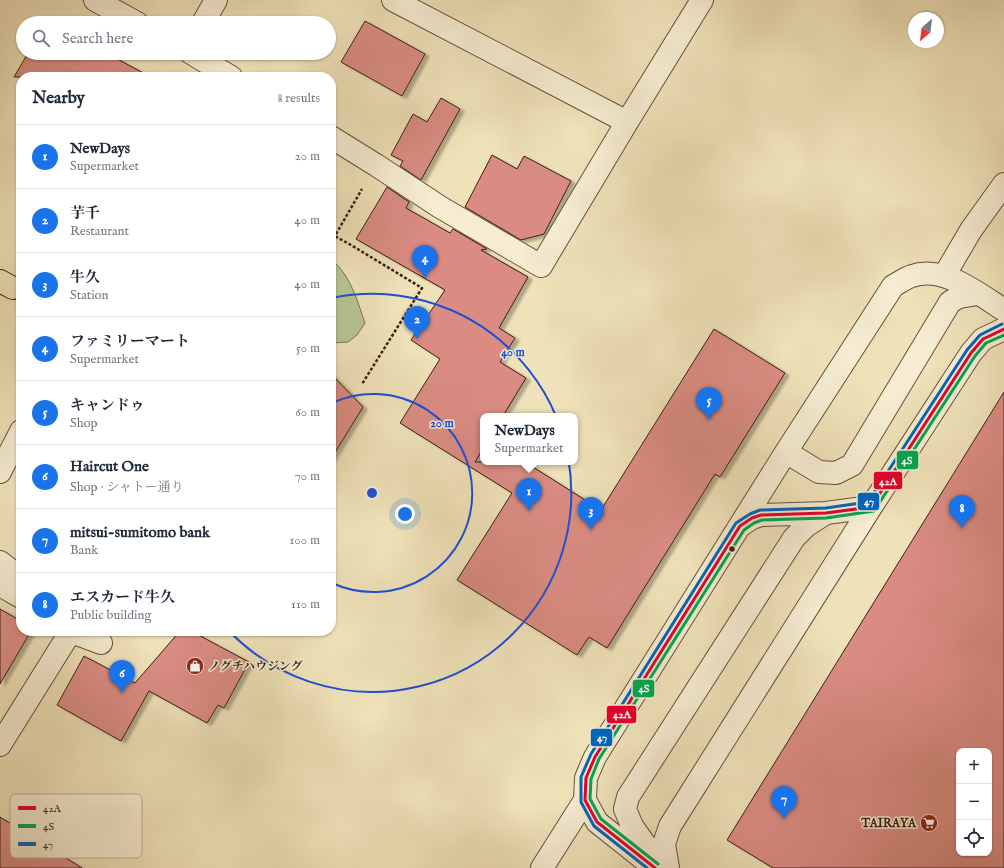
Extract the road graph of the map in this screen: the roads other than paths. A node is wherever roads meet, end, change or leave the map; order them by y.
1 (95, 0) edge
2 (216, 0) edge
3 (393, 0) edge
4 (702, 0) edge
5 (124, 16) edge
6 (206, 16) edge
7 (203, 60) edge
8 (223, 72) edge
9 (627, 122) junction
10 (336, 140) edge
11 (1004, 184) edge
12 (944, 276) junction
13 (978, 294) junction
14 (1004, 310) edge
15 (1004, 329) edge
16 (16, 441) edge
17 (786, 452) junction
18 (0, 472) edge
19 (871, 507) junction
20 (826, 513) junction
21 (740, 526) junction
22 (16, 560) edge
23 (0, 562) edge
24 (16, 574) edge
25 (0, 585) edge
26 (16, 594) edge
27 (66, 636) edge
28 (83, 636) edge
29 (101, 643) dead end
30 (7, 720) edge
31 (0, 745) edge
32 (585, 800) junction
33 (542, 868) edge
34 (655, 868) edge
35 (662, 868) edge
36 (668, 868) edge

1 - 5 street
2 - 6 street
3 - 9 street
4 - 9 street
7 - 8 street
9 - 10 street
11 - 12 street
12 - 13 street
12 - 17 street
13 - 14 street
13 - 17 street
15 - 19 street
16 - 18 street
17 - 21 street
19 - 20 street
19 - 36 street
20 - 21 street
20 - 35 street
21 - 32 street
22 - 23 street
23 - 24 street
25 - 26 street
27 - 30 street
28 - 29 street
30 - 31 street
32 - 33 street
32 - 34 street

